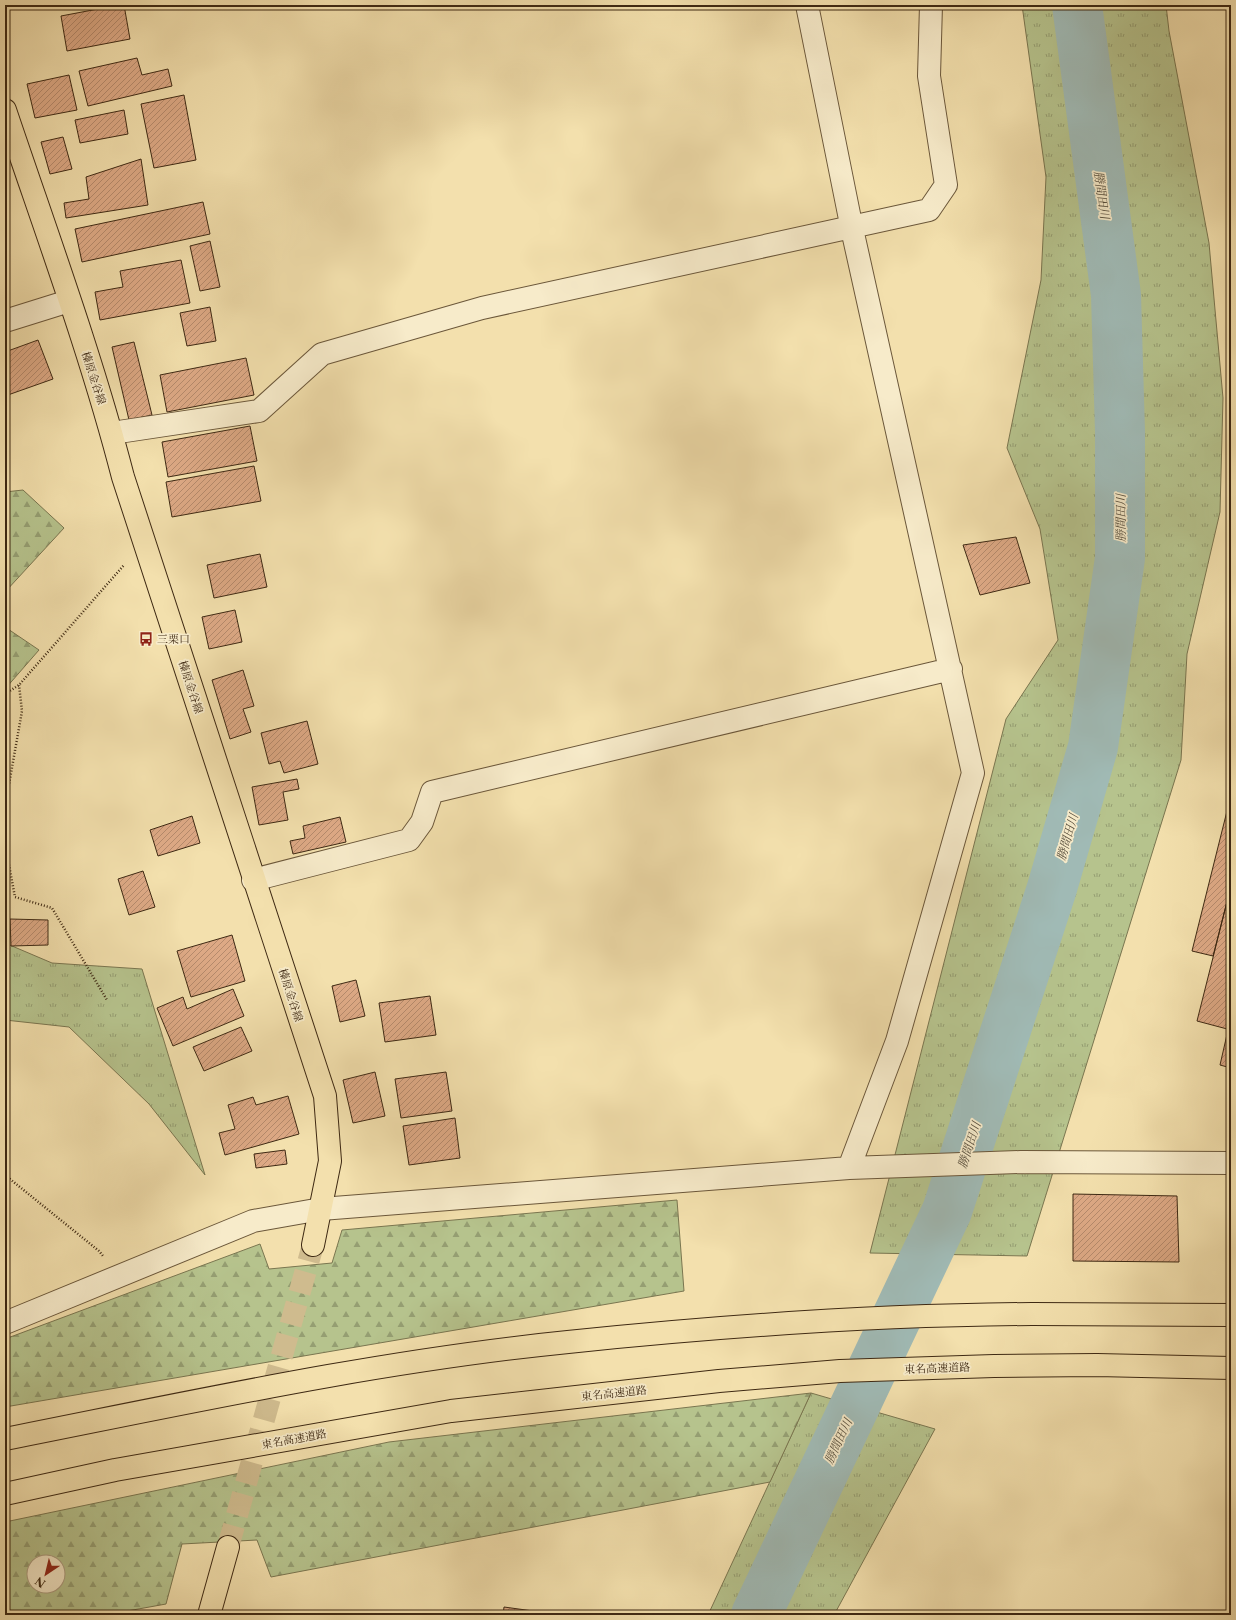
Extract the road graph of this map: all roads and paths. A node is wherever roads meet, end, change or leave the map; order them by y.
1 (807, 5) edge
2 (931, 5) edge
3 (5, 110) edge
4 (852, 228) junction
5 (69, 301) junction
6 (5, 321) edge
7 (112, 433) junction
8 (144, 542) junction
9 (951, 670) junction
10 (19, 685) junction
11 (5, 694) edge
12 (5, 807) edge
13 (5, 844) edge
14 (253, 880) junction
15 (107, 1000) dead end
16 (1231, 1163) edge
17 (849, 1168) junction
18 (5, 1176) edge
19 (321, 1209) junction
20 (313, 1246) tunnel mouth
21 (114, 1278) junction
22 (1231, 1315) edge
23 (5, 1322) edge
24 (1231, 1368) edge
25 (5, 1439) edge
26 (5, 1494) edge
27 (228, 1548) tunnel mouth
28 (208, 1615) edge

1 - 4 street
2 - 4 street
3 - 5 main road, 榛原金谷線
4 - 7 street
4 - 9 street
5 - 6 street
5 - 7 main road, 榛原金谷線
7 - 8 main road, 榛原金谷線
8 - 10 path
8 - 14 main road, 榛原金谷線
9 - 14 street
9 - 17 street
10 - 11 path
10 - 12 path
13 - 15 path
14 - 19 main road, 榛原金谷線
16 - 17 street
17 - 19 street
18 - 21 path
19 - 20 main road, 榛原金谷線
19 - 21 street
21 - 23 street
22 - 25 main road
24 - 26 main road, 東名高速道路
27 - 28 main road

